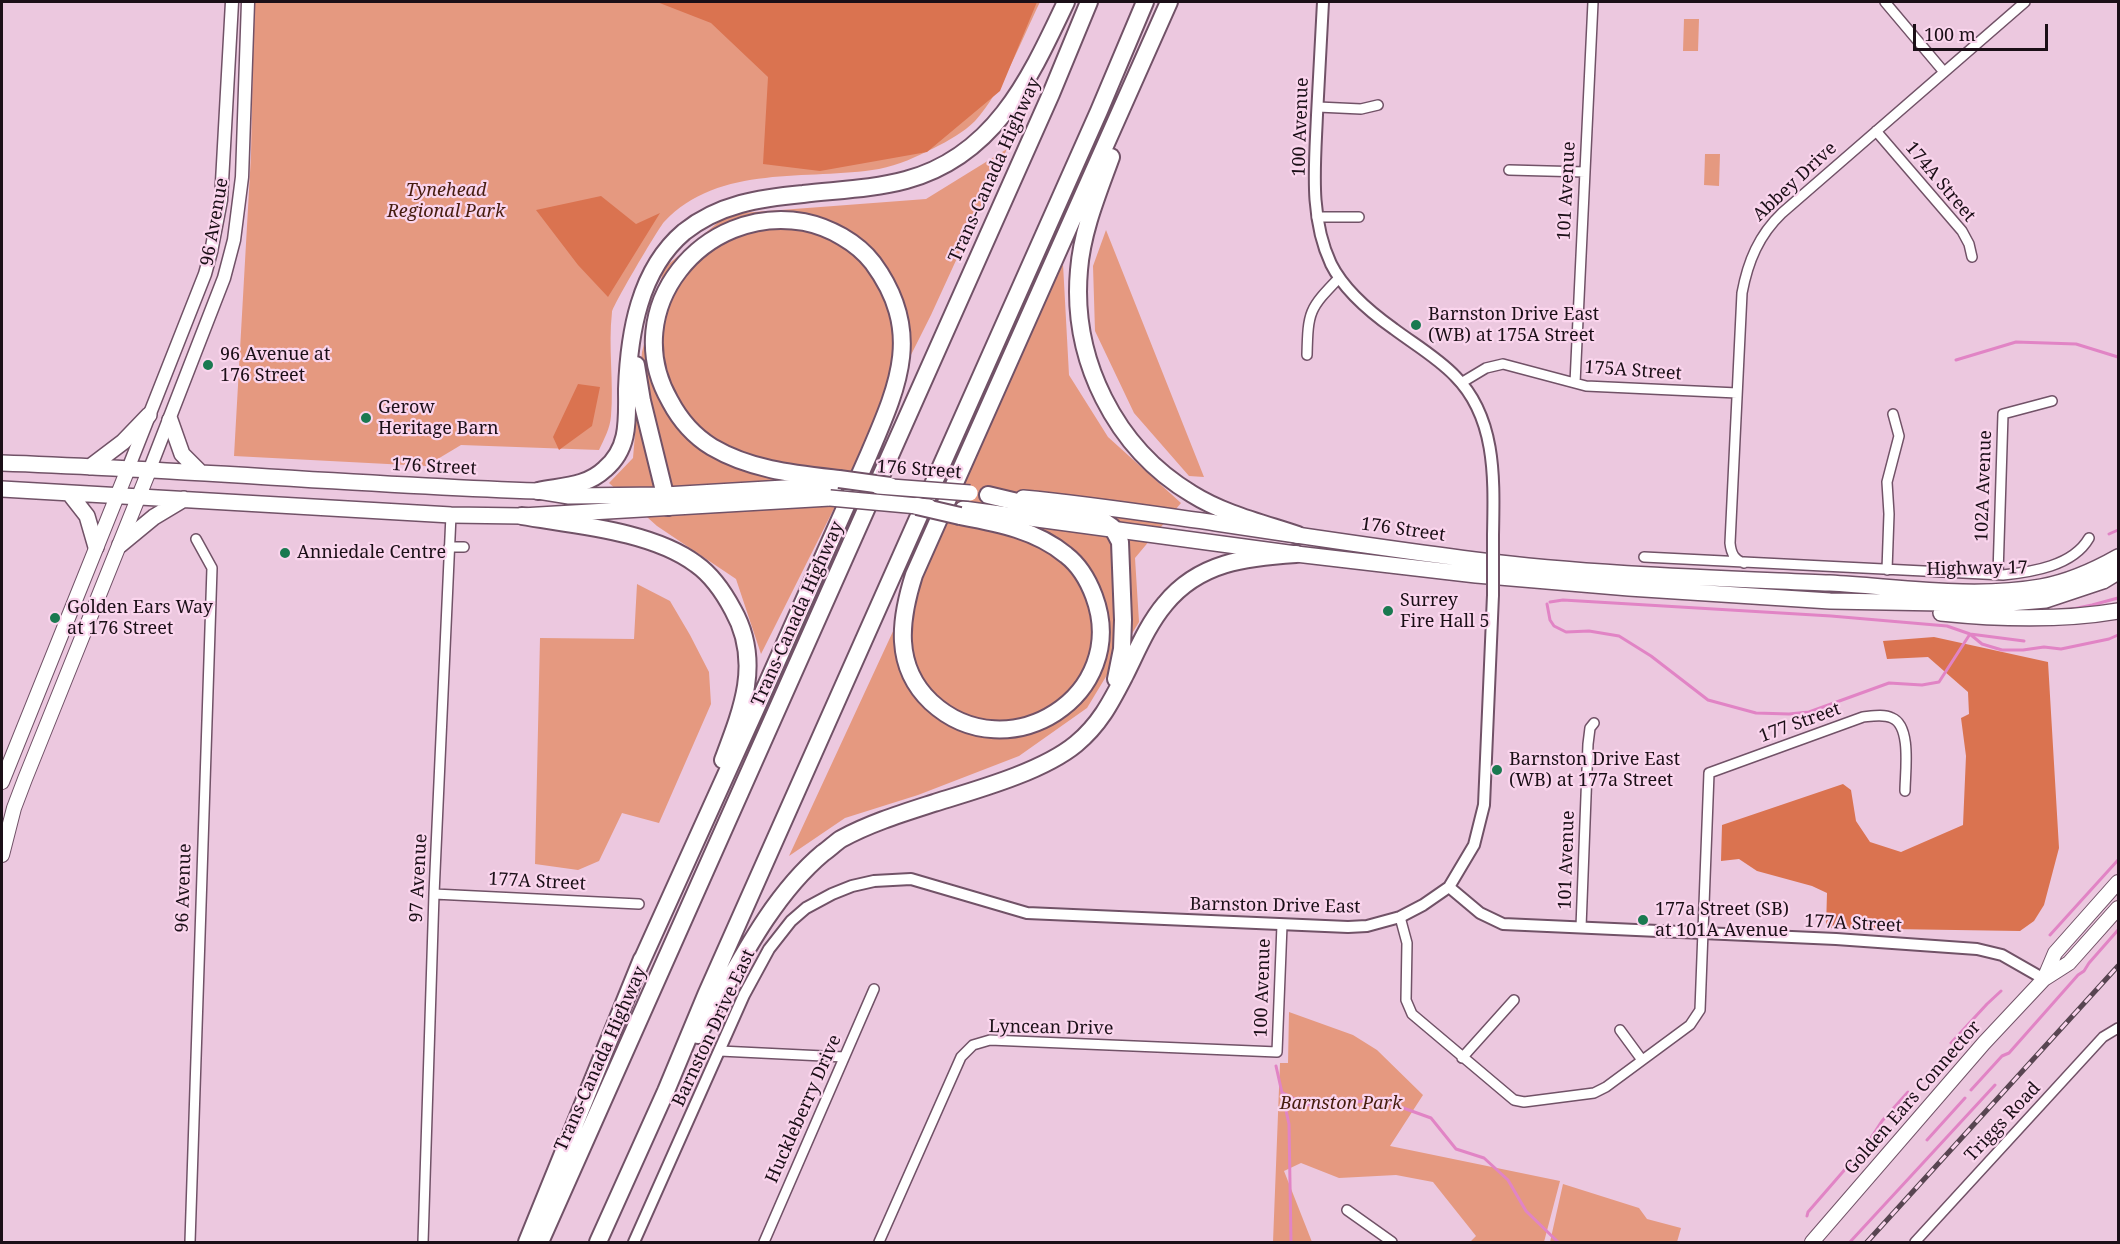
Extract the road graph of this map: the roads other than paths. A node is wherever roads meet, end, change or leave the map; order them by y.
1 (232, 2) edge
2 (248, 2) edge
3 (1066, 2) edge
4 (1089, 2) edge
5 (1145, 2) edge
6 (1169, 2) edge
7 (1323, 2) edge
8 (1593, 2) edge
9 (1885, 2) edge
10 (2025, 2) edge
11 (1944, 72) junction
12 (1378, 105) dead end
13 (1318, 107) junction
14 (1876, 131) junction
15 (1509, 170) dead end
16 (1585, 172) junction
17 (1359, 217) dead end
18 (1317, 218) junction
19 (1326, 252) joint
20 (1972, 257) dead end
21 (1339, 278) junction
22 (633, 337) junction
23 (1306, 355) dead end
24 (1461, 383) junction
25 (1575, 383) junction
26 (1737, 393) junction
27 (2052, 400) dead end
28 (1893, 414) dead end
29 (148, 415) junction
30 (170, 420) junction
31 (2, 463) edge
32 (90, 467) junction
33 (128, 470) junction
34 (149, 471) junction
35 (200, 472) junction
36 (890, 486) joint
37 (835, 488) junction
38 (2, 489) edge
39 (538, 491) junction
40 (69, 492) junction
41 (988, 495) junction
42 (118, 496) junction
43 (139, 497) junction
44 (184, 500) junction
45 (667, 501) junction
46 (917, 506) joint
47 (962, 513) junction
48 (451, 515) junction
49 (522, 516) junction
50 (1113, 530) junction
51 (1298, 535) junction
52 (2089, 538) dead end
53 (196, 539) dead end
54 (120, 545) junction
55 (96, 547) junction
56 (448, 547) junction
57 (464, 547) dead end
58 (1296, 554) junction
59 (2118, 556) edge
60 (1644, 557) dead end
61 (1744, 563) junction
62 (1887, 570) junction
63 (2118, 572) edge
64 (1998, 574) junction
65 (1831, 584) joint
66 (1830, 601) junction
67 (2118, 611) edge
68 (1107, 711) junction
69 (1594, 723) dead end
70 (2, 782) edge
71 (1905, 791) dead end
72 (2, 855) edge
73 (2118, 882) edge
74 (1449, 887) junction
75 (434, 894) junction
76 (639, 904) dead end
77 (2118, 908) edge
78 (1400, 917) junction
79 (1282, 925) junction
80 (1581, 927) junction
81 (1704, 933) junction
82 (638, 969) junction
83 (2044, 979) junction
84 (874, 989) dead end
85 (1514, 1000) dead end
86 (2118, 1028) edge
87 (1620, 1030) dead end
88 (720, 1051) junction
89 (1277, 1052) joint
90 (844, 1057) junction
91 (1462, 1058) junction
92 (1642, 1060) junction
93 (666, 1090) junction
94 (1347, 1210) dead end
95 (189, 1242) edge
96 (423, 1242) edge
97 (527, 1242) edge
98 (540, 1242) edge
99 (598, 1242) edge
100 (634, 1242) edge
101 (764, 1242) edge
102 (879, 1242) edge
103 (1392, 1242) edge
104 (1812, 1242) edge
105 (1915, 1242) edge

1 - 29 main road, 96 Avenue
2 - 30 main road, 96 Avenue
3 - 22 highway
4 - 98 highway, Trans-Canada Highway
5 - 93 highway
6 - 47 highway
6 - 51 highway
7 - 13 street, 100 Avenue
8 - 16 street, 101 Avenue
9 - 11 street
10 - 11 street, Abbey Drive
11 - 14 street, Abbey Drive
12 - 13 street
13 - 18 street, 100 Avenue
14 - 20 street, 174A Street
14 - 26 street, Abbey Drive
15 - 16 street
16 - 25 street, 101 Avenue
17 - 18 street
18 - 19 street, 100 Avenue
19 - 21 street, Barnston Drive East
21 - 23 street
21 - 24 street, Barnston Drive East
22 - 39 highway
22 - 45 highway
24 - 25 street, 175A Street
24 - 74 street, Barnston Drive East, bridge
25 - 26 street, 175A Street
26 - 61 street, Abbey Drive
27 - 64 street, 102A Avenue
28 - 62 street
29 - 32 highway
29 - 33 main road, 96 Avenue
30 - 34 main road, 96 Avenue
30 - 35 highway
31 - 32 highway, 176 Street
32 - 33 highway, 176 Street
33 - 34 highway, 176 Street
33 - 42 main road
34 - 35 highway, 176 Street
34 - 43 main road
35 - 39 highway, 176 Street
36 - 37 highway, bridge
36 - 41 highway, 176 Street, bridge
37 - 45 highway, 176 Street
37 - 46 highway, 176 Street, bridge
37 - 82 highway
38 - 40 highway, 176 Street
39 - 45 highway, 176 Street
40 - 42 highway, 176 Street
40 - 55 highway
41 - 50 highway
41 - 51 highway, 176 Street
42 - 43 highway, 176 Street
42 - 55 main road
43 - 44 highway, 176 Street
43 - 54 main road
44 - 48 highway, 176 Street
44 - 54 highway
45 - 49 highway, 176 Street
46 - 47 highway, bridge
47 - 50 highway, 176 Street
48 - 49 highway, 176 Street
48 - 56 street, 97 Avenue
49 - 82 highway
50 - 58 highway, 176 Street
50 - 68 highway
51 - 65 highway, 176 Street
52 - 64 street
53 - 95 street, 96 Avenue
54 - 72 main road
55 - 70 main road
56 - 57 street
56 - 75 street, 97 Avenue
58 - 66 highway, 176 Street
58 - 68 highway
59 - 65 highway, Highway 17
60 - 61 street
61 - 62 street
62 - 64 street
63 - 66 highway, Highway 17
66 - 67 highway
68 - 93 highway
69 - 80 street, 101 Avenue
71 - 81 street, 177 Street
73 - 83 main road, Golden Ears Connector
74 - 78 street, Barnston Drive East
74 - 80 street, 177A Street
75 - 76 street, 177A Street
75 - 96 street, 97 Avenue
77 - 83 main road, Golden Ears Connector
78 - 79 street, Barnston Drive East
78 - 91 street
79 - 88 street, Barnston Drive East
79 - 89 street, 100 Avenue
80 - 81 street, 177A Street
81 - 83 street, 177A Street
81 - 92 street
82 - 97 highway
83 - 104 main road, Golden Ears Connector
84 - 90 street, Huckleberry Drive
85 - 91 street
86 - 105 street, Triggs Road
87 - 92 street
88 - 90 street
88 - 100 street, Barnston Drive East
89 - 102 street, Lyncean Drive
90 - 101 street, Huckleberry Drive
91 - 92 street
93 - 99 highway
94 - 103 street

